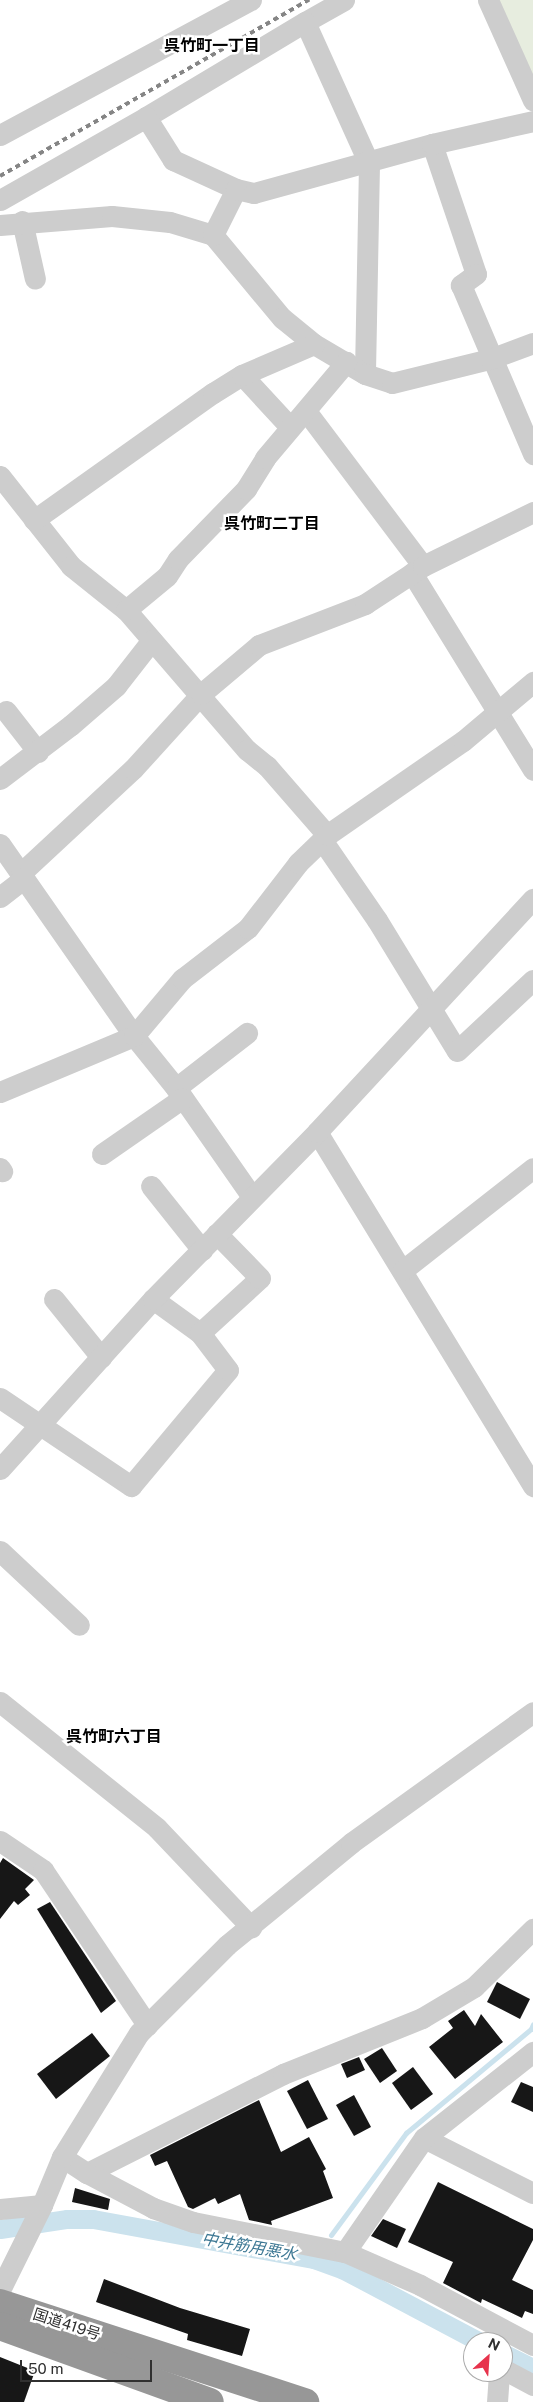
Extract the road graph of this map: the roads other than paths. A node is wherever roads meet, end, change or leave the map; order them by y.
1 (251, 0) edge
2 (344, 0) edge
3 (488, 0) edge
4 (305, 22) junction
5 (533, 100) edge
6 (146, 116) junction
7 (533, 121) edge
8 (0, 135) edge
9 (432, 144) junction
10 (369, 164) junction
11 (236, 190) junction
12 (0, 200) edge
13 (22, 221) junction
14 (0, 225) edge
15 (213, 236) junction
16 (35, 279) dead end
17 (533, 343) edge
18 (314, 344) junction
19 (490, 359) junction
20 (346, 362) junction
21 (366, 374) junction
22 (242, 375) junction
23 (306, 410) junction
24 (290, 427) junction
25 (533, 454) edge
26 (0, 476) edge
27 (533, 512) edge
28 (34, 520) junction
29 (417, 570) junction
30 (126, 610) junction
31 (152, 640) junction
32 (533, 682) edge
33 (201, 694) junction
34 (6, 711) dead end
35 (496, 713) junction
36 (38, 752) junction
37 (533, 770) edge
38 (0, 779) edge
39 (325, 837) junction
40 (0, 844) edge
41 (23, 876) junction
42 (0, 897) edge
43 (533, 899) edge
44 (533, 980) edge
45 (429, 1008) junction
46 (247, 1033) dead end
47 (134, 1036) junction
48 (0, 1092) edge
49 (179, 1093) junction
50 (317, 1132) junction
51 (102, 1154) dead end
52 (533, 1168) edge
53 (151, 1186) dead end
54 (252, 1197) junction
55 (217, 1234) junction
56 (202, 1250) junction
57 (402, 1270) junction
58 (54, 1298) dead end
59 (153, 1299) junction
60 (200, 1333) junction
61 (101, 1357) junction
62 (0, 1398) edge
63 (42, 1423) junction
64 (0, 1469) edge
65 (533, 1486) edge
66 (0, 1551) edge
67 (79, 1625) dead end
68 (0, 1702) edge
69 (533, 1712) edge
70 (0, 1841) edge
71 (251, 1927) junction
72 (533, 1929) edge
73 (147, 2024) junction
74 (533, 2052) edge
75 (424, 2138) junction
76 (62, 2157) junction
77 (87, 2173) junction
78 (533, 2193) edge
79 (0, 2209) edge
80 (39, 2211) junction
81 (345, 2252) junction
82 (0, 2290) edge
83 (0, 2303) edge
84 (0, 2326) edge
85 (524, 2340) edge
86 (513, 2350) edge
87 (513, 2374) edge
88 (499, 2382) edge
89 (533, 2385) edge
90 (210, 2402) edge
91 (305, 2402) edge
92 (498, 2402) edge

1 - 8 street
2 - 4 street
3 - 5 street
4 - 6 street
4 - 10 street
6 - 11 street
6 - 12 street
7 - 9 street
9 - 10 street
9 - 19 street
10 - 11 street
10 - 21 street
11 - 15 street
13 - 14 street
13 - 15 street
13 - 16 street
15 - 18 street
17 - 19 street
18 - 20 street
18 - 22 street
19 - 21 street
19 - 25 street
20 - 21 street
20 - 23 street
22 - 24 street
22 - 28 street
23 - 24 street
23 - 29 street
24 - 30 street
26 - 28 street
27 - 29 street
28 - 30 street
29 - 33 street
29 - 35 street
30 - 31 street
31 - 33 street
31 - 36 street
32 - 35 street
33 - 39 street
33 - 41 street
34 - 36 street
35 - 37 street
35 - 39 street
36 - 38 street
39 - 45 street
39 - 47 street
40 - 41 street
41 - 42 street
41 - 47 street
43 - 45 street
44 - 45 street
45 - 50 street
46 - 49 street
47 - 48 street
47 - 49 street
49 - 51 street
49 - 54 street
50 - 54 street
50 - 57 street
52 - 57 street
53 - 56 street
54 - 55 street
55 - 56 street
55 - 60 street
56 - 59 street
57 - 65 street
58 - 61 street
59 - 60 street
59 - 61 street
60 - 63 street
61 - 63 street
62 - 63 street
63 - 64 street
66 - 67 street
68 - 71 street
69 - 71 street
70 - 73 street
71 - 73 street
72 - 77 street
73 - 76 street
74 - 75 street
75 - 78 street
75 - 81 street
76 - 77 street
76 - 80 street
77 - 81 street
79 - 80 street
80 - 82 street
81 - 85 street
83 - 91 highway, 国道419号
84 - 90 highway, 国道419号
85 - 86 street
87 - 89 street
88 - 92 street

